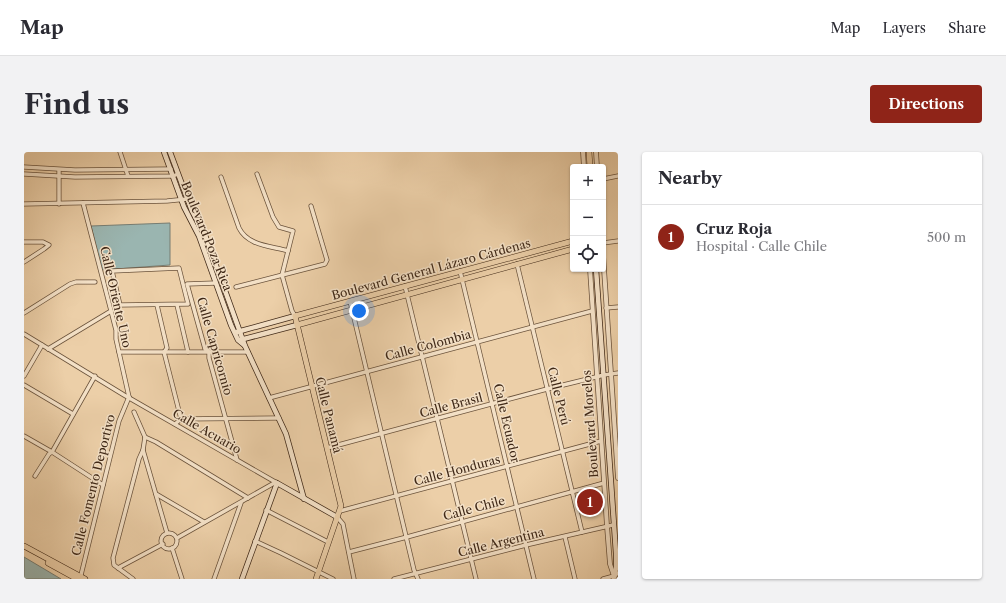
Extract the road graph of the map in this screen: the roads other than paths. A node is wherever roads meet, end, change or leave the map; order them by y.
1 (120, 152) edge
2 (164, 152) edge
3 (170, 152) edge
4 (583, 152) edge
5 (589, 152) edge
6 (596, 152) edge
7 (584, 164) edge
8 (590, 164) edge
9 (597, 164) edge
10 (24, 167) edge
11 (176, 168) junction
12 (170, 169) junction
13 (59, 170) junction
14 (126, 170) junction
15 (178, 174) junction
16 (257, 174) dead end
17 (25, 175) edge
18 (59, 176) junction
19 (128, 176) junction
20 (173, 176) junction
21 (618, 176) edge
22 (221, 177) dead end
23 (606, 178) edge
24 (185, 200) junction
25 (83, 203) junction
26 (24, 204) edge
27 (59, 204) junction
28 (310, 206) dead end
29 (618, 241) edge
30 (24, 242) edge
31 (570, 242) edge
32 (606, 243) edge
33 (288, 250) junction
34 (570, 250) edge
35 (533, 252) junction
36 (24, 262) edge
37 (518, 264) junction
38 (460, 271) junction
39 (590, 272) edge
40 (596, 272) edge
41 (604, 272) edge
42 (282, 275) junction
43 (462, 280) junction
44 (95, 282) dead end
45 (216, 283) junction
46 (405, 286) junction
47 (236, 287) dead end
48 (407, 295) junction
49 (350, 301) junction
50 (157, 305) junction
51 (177, 305) junction
52 (618, 307) edge
53 (606, 308) junction
54 (352, 309) junction
55 (111, 311) junction
56 (592, 311) junction
57 (24, 314) edge
58 (295, 316) junction
59 (297, 325) junction
60 (532, 327) junction
61 (237, 332) junction
62 (24, 334) edge
63 (240, 340) junction
64 (477, 342) junction
65 (42, 345) junction
66 (48, 349) junction
67 (119, 352) junction
68 (164, 352) junction
69 (188, 352) junction
70 (209, 352) junction
71 (248, 352) junction
72 (422, 357) junction
73 (367, 372) junction
74 (618, 373) edge
75 (611, 374) junction
76 (604, 375) junction
77 (24, 376) edge
78 (95, 376) junction
79 (596, 377) junction
80 (24, 385) edge
81 (312, 387) junction
82 (547, 389) junction
83 (128, 397) junction
84 (270, 398) junction
85 (492, 404) junction
86 (616, 405) edge
87 (134, 412) dead end
88 (73, 414) junction
89 (225, 418) junction
90 (279, 418) junction
91 (181, 419) junction
92 (437, 419) junction
93 (175, 424) junction
94 (382, 434) junction
95 (24, 436) edge
96 (145, 437) junction
97 (617, 438) edge
98 (602, 442) junction
99 (327, 448) junction
100 (143, 450) junction
101 (52, 452) junction
102 (562, 452) junction
103 (237, 460) junction
104 (507, 466) junction
105 (35, 476) dead end
106 (618, 478) edge
107 (452, 481) junction
108 (276, 483) junction
109 (604, 483) junction
110 (103, 485) junction
111 (572, 492) junction
112 (156, 494) junction
113 (397, 496) junction
114 (248, 498) junction
115 (304, 498) junction
116 (241, 502) junction
117 (618, 503) edge
118 (612, 504) junction
119 (517, 507) junction
120 (266, 510) junction
121 (340, 511) junction
122 (337, 518) junction
123 (204, 522) junction
124 (462, 522) junction
125 (613, 525) junction
126 (607, 526) junction
127 (582, 532) junction
128 (167, 533) junction
129 (407, 537) junction
130 (564, 537) junction
131 (177, 538) junction
132 (255, 541) junction
133 (328, 542) junction
134 (162, 544) junction
135 (526, 545) junction
136 (24, 546) edge
137 (172, 548) junction
138 (24, 550) edge
139 (349, 552) junction
140 (471, 560) junction
141 (118, 568) junction
142 (318, 572) junction
143 (417, 574) junction
144 (616, 574) edge
145 (81, 578) edge
146 (133, 579) edge
147 (182, 579) edge
148 (214, 579) edge
149 (242, 579) edge
150 (316, 579) edge
151 (333, 579) edge
152 (354, 579) edge
153 (394, 579) edge
154 (418, 579) edge
155 (476, 579) edge
156 (534, 579) edge
157 (575, 579) edge
158 (603, 579) edge

1 - 14 street
2 - 12 main road, Boulevard Poza Rica
3 - 11 main road, Boulevard Poza Rica
4 - 7 street
5 - 8 main road
6 - 9 street
10 - 13 street
11 - 12 street
11 - 15 main road, Boulevard Poza Rica
12 - 14 street
12 - 20 main road, Boulevard Poza Rica
13 - 14 street
13 - 18 street
14 - 19 street
15 - 20 street
15 - 24 main road, Boulevard Poza Rica
16 - 33 street
17 - 18 street
18 - 19 street
18 - 27 street
19 - 20 street
20 - 24 main road, Boulevard Poza Rica
21 - 23 street
22 - 33 street
24 - 25 street
24 - 45 main road, Boulevard Poza Rica
24 - 61 main road, Boulevard Poza Rica
25 - 27 street
25 - 55 street, Calle Oriente Uno
26 - 27 street
28 - 42 street
29 - 32 street
30 - 36 street
31 - 35 main road, Boulevard General Lázaro Cárdenas
33 - 42 street
34 - 37 main road, Boulevard General Lázaro Cárdenas
35 - 37 main road
35 - 38 main road, Boulevard General Lázaro Cárdenas
37 - 43 main road, Boulevard General Lázaro Cárdenas
37 - 60 street, Calle Perú
38 - 43 street, Calle Ecuador
38 - 46 main road, Boulevard General Lázaro Cárdenas
39 - 56 street, Boulevard Morelos
40 - 76 main road, Boulevard Morelos
41 - 53 street, Boulevard Morelos
42 - 47 street
42 - 58 street
43 - 48 main road, Boulevard General Lázaro Cárdenas
43 - 64 street, Calle Ecuador
44 - 57 street
45 - 61 main road, Boulevard Poza Rica
45 - 70 street, Calle Capricornio
46 - 48 street
46 - 49 main road, Boulevard General Lázaro Cárdenas
48 - 54 main road, Boulevard General Lázaro Cárdenas
48 - 72 street
49 - 54 street
49 - 58 main road, Boulevard General Lázaro Cárdenas
50 - 51 street
50 - 51 street
50 - 68 street
51 - 69 street
52 - 53 street
53 - 75 street, Boulevard Morelos
54 - 59 main road, Boulevard General Lázaro Cárdenas
54 - 73 street
55 - 66 street
55 - 67 street, Calle Oriente Uno
56 - 60 street, Calle Colombia
56 - 79 street, Boulevard Morelos
58 - 59 main road, Calle Panamá
58 - 61 main road
59 - 63 main road, Boulevard General Lázaro Cárdenas
59 - 81 main road, Calle Panamá
60 - 64 street, Calle Colombia
60 - 82 street, Calle Perú
61 - 63 main road, Boulevard Poza Rica
62 - 65 street, Calle Acuario
63 - 71 main road, Boulevard Poza Rica
64 - 72 street, Calle Colombia
64 - 85 street, Calle Ecuador
65 - 66 street, Calle Acuario
65 - 77 street
66 - 78 street, Calle Acuario
67 - 68 street
67 - 83 street, Calle Oriente Uno
68 - 69 street
68 - 91 street
69 - 70 street
70 - 71 street
70 - 89 street, Calle Capricornio
71 - 84 main road, Boulevard Poza Rica
72 - 73 street, Calle Colombia
72 - 92 street
73 - 81 street, Calle Colombia
73 - 94 street
74 - 75 street, Calle Brasil
75 - 76 street, Calle Brasil
75 - 86 street, Boulevard Morelos
76 - 79 street, Calle Brasil
76 - 118 main road, Boulevard Morelos
78 - 83 street, Calle Acuario
78 - 88 street
79 - 82 street, Calle Brasil
79 - 98 street, Boulevard Morelos
80 - 88 street
81 - 84 street, Calle Colombia
81 - 99 main road, Calle Panamá
82 - 85 street, Calle Brasil
82 - 102 street, Calle Perú
83 - 93 street, Calle Acuario
83 - 110 street, Calle Fomento Deportivo
84 - 90 main road, Boulevard Poza Rica
85 - 92 street, Calle Brasil
85 - 104 street, Calle Ecuador
86 - 97 street, Boulevard Morelos
87 - 96 street
88 - 101 street
89 - 90 street
89 - 91 street
89 - 103 street, Calle Capricornio
90 - 115 main road, Boulevard Poza Rica
91 - 93 street
92 - 94 street, Calle Brasil
92 - 107 street
93 - 103 street, Calle Acuario
94 - 99 street, Calle Brasil
94 - 113 street
95 - 101 street
96 - 100 street
96 - 114 street
97 - 106 street, Boulevard Morelos
98 - 102 street, Calle Honduras
98 - 109 street, Boulevard Morelos
99 - 121 main road, Calle Panamá
100 - 112 street
100 - 141 street
101 - 105 street
101 - 110 street
102 - 104 street, Calle Honduras
102 - 111 street, Calle Perú
103 - 108 street, Calle Acuario
104 - 107 street, Calle Honduras
104 - 119 street, Calle Ecuador
107 - 113 street, Calle Honduras
107 - 124 street
108 - 114 street
108 - 115 main road, Calle Acuario
108 - 120 main road
109 - 111 street, Calle Chile
109 - 126 street, Boulevard Morelos
110 - 145 street, Calle Fomento Deportivo
111 - 119 street, Calle Chile
111 - 127 street, Calle Perú
112 - 123 street
112 - 128 street
113 - 121 street, Calle Honduras
113 - 129 street
114 - 116 street
115 - 122 main road, Calle Acuario
116 - 123 street
116 - 148 street
117 - 118 street
118 - 125 main road, Boulevard Morelos
119 - 124 street, Calle Chile
119 - 135 street, Calle Ecuador
120 - 132 main road
120 - 133 street
121 - 122 main road
122 - 133 main road
122 - 139 street
123 - 131 street
124 - 129 street, Calle Chile
124 - 140 street
125 - 126 street, Calle Argentina
125 - 144 main road, Boulevard Morelos
126 - 127 street, Calle Argentina
126 - 144 street, Boulevard Morelos
127 - 130 street, Calle Argentina
128 - 131 street
128 - 134 street
129 - 139 street, Calle Chile
129 - 143 street
130 - 135 street, Calle Argentina
130 - 157 street
131 - 137 street
132 - 142 street
132 - 149 main road
133 - 142 main road
134 - 137 street
134 - 141 street
135 - 140 street, Calle Argentina
135 - 156 street, Calle Ecuador
136 - 145 main road
137 - 147 street
138 - 145 main road
139 - 152 street
140 - 143 street, Calle Argentina
140 - 155 street
141 - 146 street
142 - 150 main road
142 - 151 street
143 - 153 street, Calle Argentina
143 - 154 street
144 - 158 street

